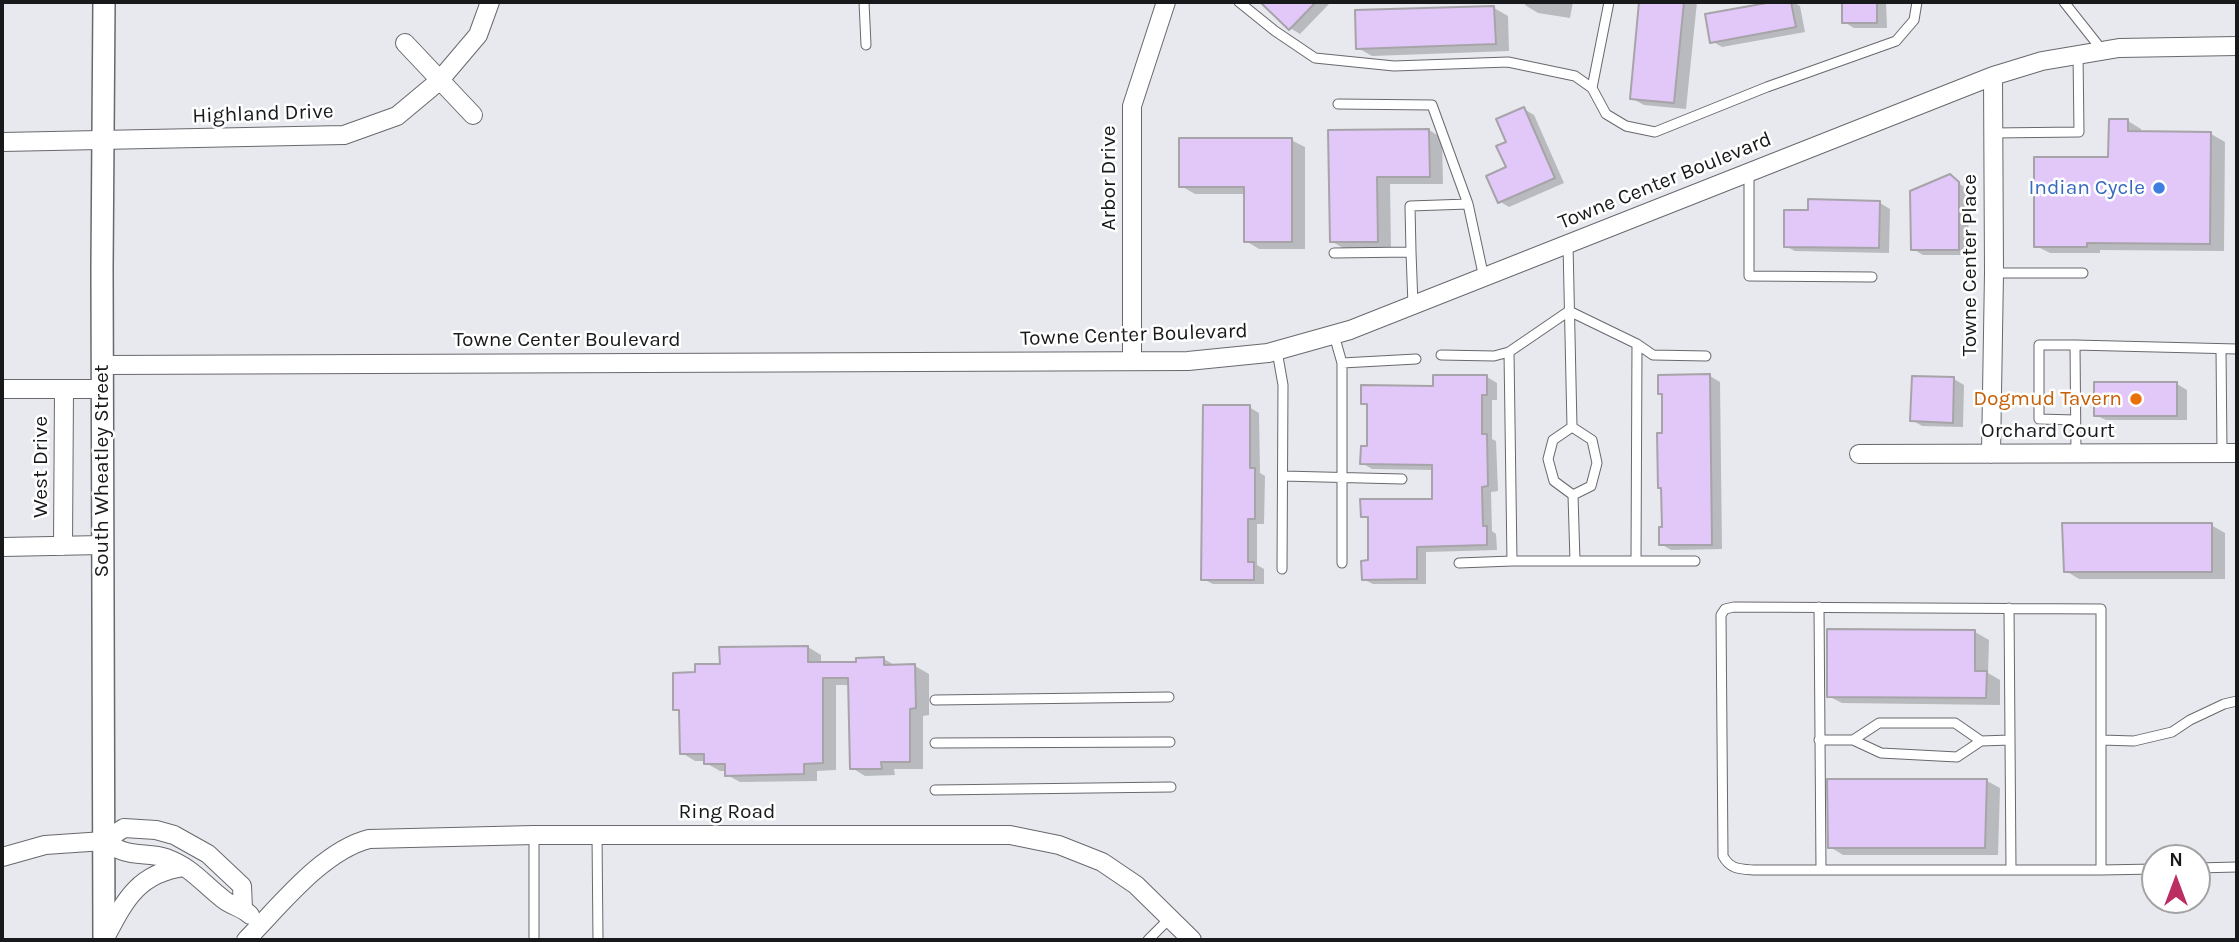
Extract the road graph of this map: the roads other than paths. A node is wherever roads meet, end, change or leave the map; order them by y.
1 (104, 2) edge
2 (490, 2) edge
3 (864, 2) edge
4 (1166, 2) edge
5 (1239, 2) edge
6 (1609, 2) edge
7 (1917, 2) edge
8 (2064, 2) edge
9 (405, 43) dead end
10 (866, 45) dead end
11 (2237, 46) edge
12 (2102, 50) junction
13 (2078, 54) junction
14 (1993, 76) junction
15 (439, 81) junction
16 (1592, 89) junction
17 (1338, 104) dead end
18 (473, 115) dead end
19 (1993, 133) junction
20 (103, 141) junction
21 (2, 142) edge
22 (1749, 172) junction
23 (1468, 204) junction
24 (1567, 244) junction
25 (1411, 252) junction
26 (1334, 253) dead end
27 (1994, 273) junction
28 (2083, 273) dead end
29 (1872, 277) dead end
30 (1484, 278) junction
31 (1413, 305) junction
32 (1569, 311) junction
33 (1334, 335) junction
34 (1637, 344) junction
35 (2075, 345) junction
36 (2221, 349) junction
37 (2237, 349) edge
38 (1277, 351) junction
39 (1509, 352) junction
40 (1441, 355) dead end
41 (1706, 356) dead end
42 (1416, 359) dead end
43 (1132, 361) junction
44 (1342, 363) junction
45 (102, 365) junction
46 (2, 389) edge
47 (64, 389) junction
48 (102, 389) junction
49 (2075, 420) junction
50 (1572, 427) junction
51 (2230, 453) edge
52 (1859, 454) dead end
53 (1991, 454) junction
54 (2076, 455) junction
55 (1283, 476) junction
56 (1342, 477) junction
57 (1402, 479) dead end
58 (1573, 495) junction
59 (102, 545) junction
60 (63, 546) junction
61 (2, 547) edge
62 (1512, 561) junction
63 (1575, 561) junction
64 (1636, 561) junction
65 (1695, 561) dead end
66 (1342, 563) dead end
67 (1459, 563) dead end
68 (1282, 569) dead end
69 (1819, 607) junction
70 (2008, 608) junction
71 (1169, 697) dead end
72 (935, 700) dead end
73 (2237, 701) edge
74 (1819, 740) junction
75 (1853, 740) junction
76 (2010, 740) junction
77 (2101, 740) junction
78 (1981, 741) junction
79 (1170, 742) dead end
80 (935, 743) dead end
81 (1171, 787) dead end
82 (935, 790) dead end
83 (534, 835) junction
84 (597, 835) junction
85 (104, 841) junction
86 (2, 857) edge
87 (184, 867) junction
88 (2237, 867) edge
89 (2211, 868) edge
90 (2141, 869) edge
91 (1821, 870) junction
92 (2011, 870) junction
93 (2101, 870) junction
94 (243, 909) junction
95 (1170, 918) junction
96 (261, 926) junction
97 (104, 940) edge
98 (246, 940) edge
99 (534, 940) edge
100 (598, 940) edge
101 (1148, 940) edge
102 (1192, 940) edge

1 - 20 street, South Wheatley Street
2 - 15 street, Highland Drive
3 - 10 lane
4 - 43 street, Arbor Drive
5 - 16 lane
6 - 16 lane
7 - 16 lane
8 - 12 lane
9 - 15 street
11 - 12 street, Towne Center Boulevard
12 - 13 street, Towne Center Boulevard
13 - 14 street, Towne Center Boulevard
13 - 19 lane
14 - 19 street, Towne Center Place
14 - 22 street, Towne Center Boulevard
15 - 18 street
15 - 20 street, Highland Drive
17 - 23 lane
19 - 27 street, Towne Center Place
20 - 21 street, Highland Drive
20 - 45 street, South Wheatley Street
22 - 24 street, Towne Center Boulevard
22 - 29 lane
23 - 25 lane
23 - 30 lane
24 - 30 street, Towne Center Boulevard
24 - 32 lane
25 - 26 lane
25 - 31 lane
27 - 28 lane
27 - 53 street, Towne Center Place
30 - 31 street, Towne Center Boulevard
31 - 33 street, Towne Center Boulevard
32 - 34 lane
32 - 39 lane
32 - 50 lane
33 - 38 street, Towne Center Boulevard
33 - 44 lane
34 - 41 lane
34 - 64 lane
35 - 36 lane
35 - 49 lane
35 - 49 lane
36 - 37 lane
36 - 51 lane
38 - 43 street, Towne Center Boulevard
38 - 55 lane
39 - 40 lane
39 - 62 lane
42 - 44 lane
43 - 45 street, Towne Center Boulevard
44 - 56 lane
45 - 48 street, South Wheatley Street
46 - 47 street
47 - 48 street
47 - 60 street, West Drive
48 - 59 street, South Wheatley Street
49 - 54 lane
50 - 58 lane
50 - 58 lane
51 - 54 street, Orchard Court
52 - 53 street, Orchard Court
53 - 54 street, Orchard Court
55 - 56 lane
55 - 68 lane
56 - 57 lane
56 - 66 lane
58 - 63 lane
59 - 60 street
59 - 85 street, South Wheatley Street
60 - 61 street
62 - 63 lane
62 - 67 lane
63 - 64 lane
64 - 65 lane
69 - 70 lane
69 - 74 lane
69 - 91 lane
70 - 76 lane
70 - 77 lane
71 - 72 lane
73 - 77 lane
74 - 75 lane
74 - 91 lane
75 - 78 lane
75 - 78 lane
76 - 78 lane
76 - 92 lane
77 - 93 lane
79 - 80 lane
81 - 82 lane
83 - 84 street, Ring Road
83 - 96 street, Ring Road
83 - 99 lane
84 - 95 street, Ring Road
84 - 100 lane
85 - 86 street
85 - 87 street
85 - 94 street
85 - 97 street, South Wheatley Street
87 - 94 street
87 - 97 street
88 - 89 lane
90 - 93 lane
91 - 92 lane
92 - 93 lane
94 - 96 street
95 - 101 lane
95 - 102 street, Ring Road
96 - 98 street, Ring Road

